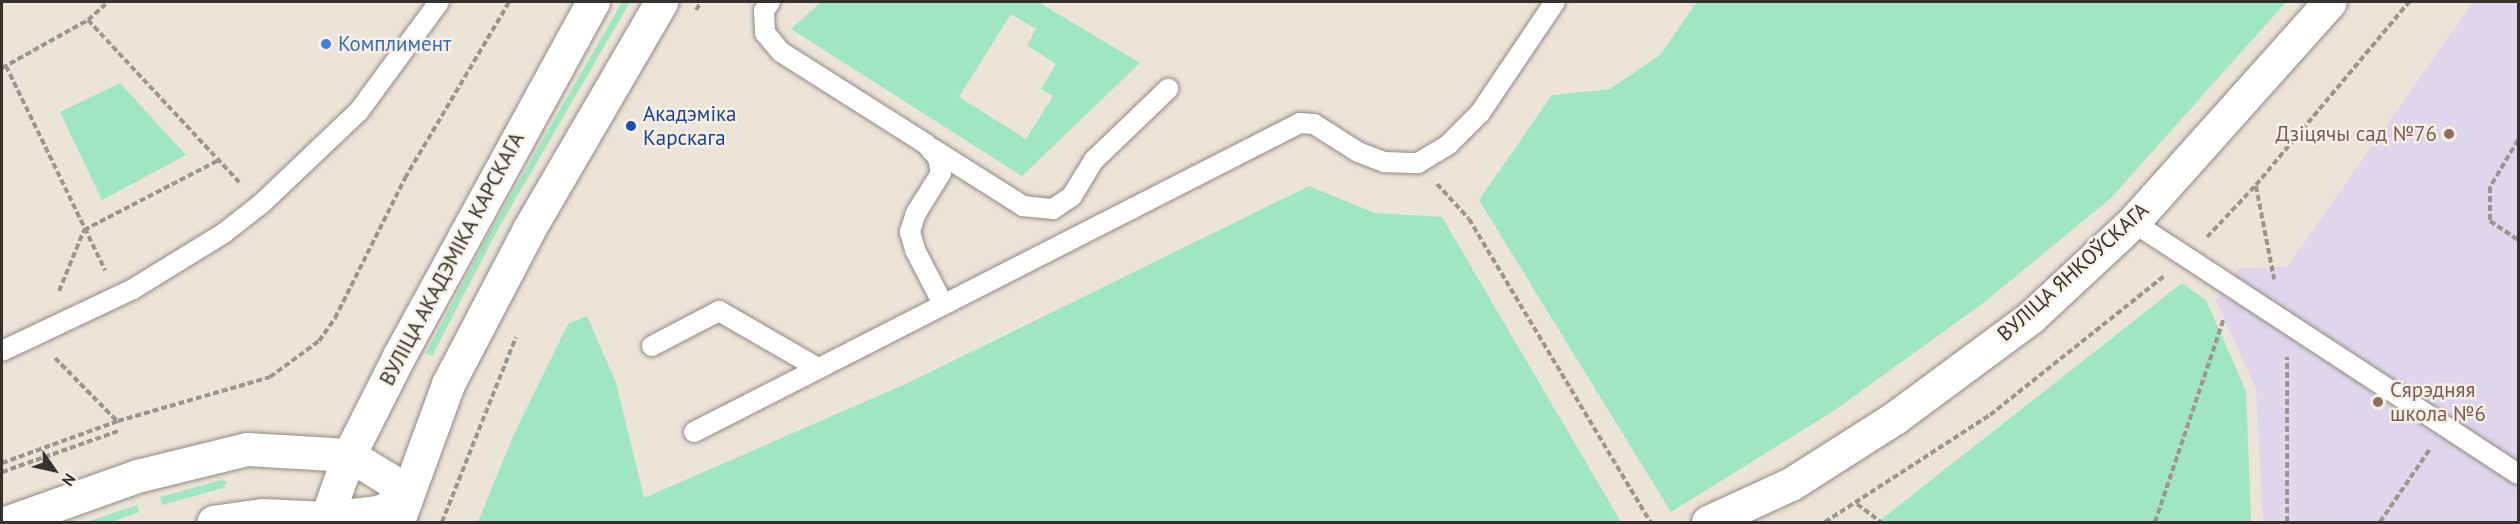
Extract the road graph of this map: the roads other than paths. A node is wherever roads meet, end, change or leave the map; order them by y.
1 (439, 2) edge
2 (593, 2) edge
3 (661, 2) edge
4 (770, 2) edge
5 (1555, 2) edge
6 (2330, 2) edge
7 (1168, 89) dead end
8 (926, 144) junction
9 (2133, 222) junction
10 (943, 304) junction
11 (652, 346) dead end
12 (2, 351) edge
13 (816, 368) junction
14 (694, 432) dead end
15 (348, 455) junction
16 (2518, 474) edge
17 (401, 512) edge
18 (325, 520) edge
19 (8, 522) edge
20 (213, 522) edge
21 (1708, 522) edge

1 - 12 lane
2 - 15 main road, ВУЛІЦА АКАДЭМІКА КАРСКАГА
3 - 17 main road
4 - 8 lane
5 - 10 lane
6 - 9 main road, ВУЛІЦА ЯНКОЎСКАГА
7 - 8 lane
8 - 10 lane
9 - 16 lane
9 - 21 main road, ВУЛІЦА ЯНКОЎСКАГА
10 - 13 lane
11 - 13 lane
13 - 14 lane
15 - 17 main road
15 - 18 main road, ВУЛІЦА АКАДЭМІКА КАРСКАГА
15 - 19 main road
17 - 18 main road
18 - 20 main road

